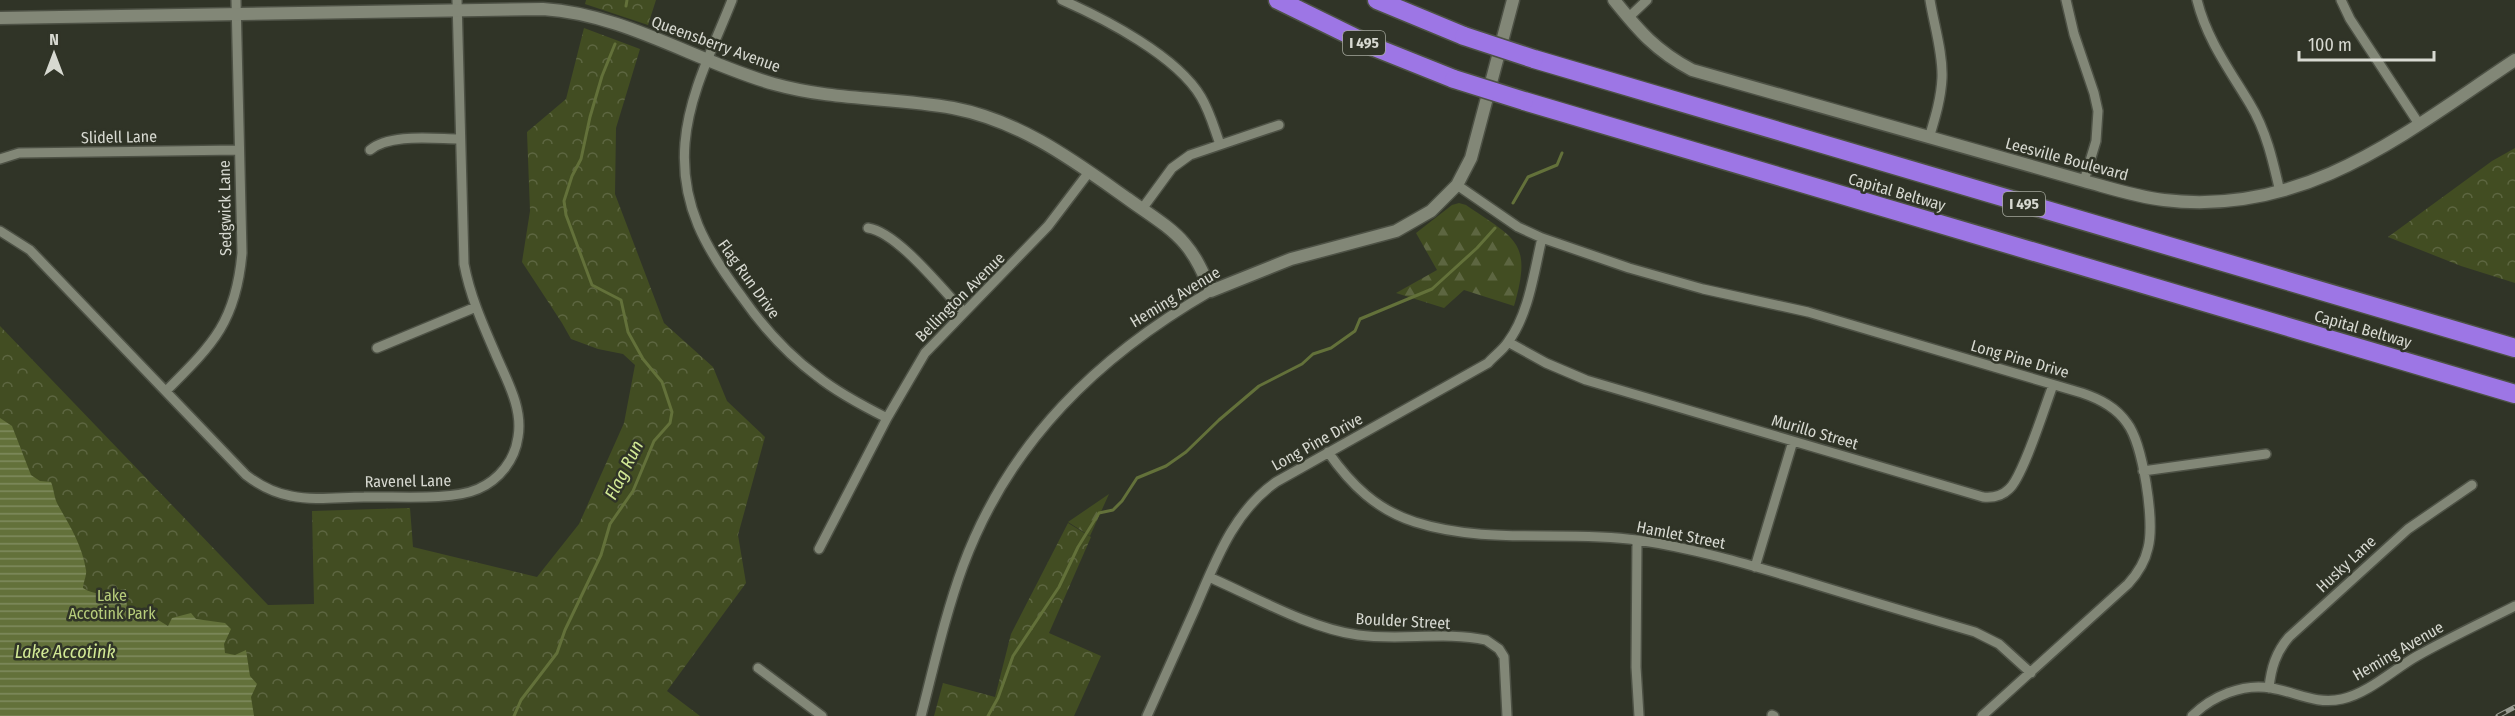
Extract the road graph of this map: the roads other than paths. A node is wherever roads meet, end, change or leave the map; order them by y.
1 (236, 0) edge
2 (732, 0) edge
3 (1062, 0) edge
4 (1278, 0) edge
5 (1377, 0) edge
6 (1513, 0) edge
7 (1614, 0) edge
8 (1647, 0) edge
9 (1930, 0) edge
10 (2066, 0) edge
11 (2197, 0) edge
12 (2341, 0) edge
13 (458, 5) edge
14 (236, 14) junction
15 (0, 18) edge
16 (1628, 18) junction
17 (708, 60) junction
18 (2515, 60) edge
19 (2419, 124) junction
20 (1279, 125) dead end
21 (1929, 138) junction
22 (460, 139) junction
23 (1220, 144) junction
24 (239, 150) junction
25 (370, 150) dead end
26 (0, 159) edge
27 (1089, 172) junction
28 (2084, 181) junction
29 (1457, 185) junction
30 (2280, 192) junction
31 (1142, 209) junction
32 (868, 228) dead end
33 (0, 231) edge
34 (1542, 238) junction
35 (1211, 291) junction
36 (476, 307) junction
37 (964, 312) junction
38 (1508, 342) junction
39 (377, 348) dead end
40 (2515, 348) edge
41 (2053, 385) junction
42 (166, 391) junction
43 (2515, 394) edge
44 (887, 418) junction
45 (1793, 441) junction
46 (1328, 452) junction
47 (2266, 454) dead end
48 (2143, 471) junction
49 (2472, 485) dead end
50 (1637, 540) junction
51 (819, 549) dead end
52 (1755, 567) junction
53 (1209, 577) junction
54 (2515, 606) edge
55 (758, 668) dead end
56 (2031, 674) junction
57 (2269, 688) junction
58 (822, 716) edge
59 (921, 716) edge
60 (1147, 716) edge
61 (1507, 716) edge
62 (1639, 716) edge
63 (1982, 716) edge
64 (2192, 716) edge

1 - 14 street, Sedgwick Lane
2 - 17 street, Flag Run Drive
3 - 23 street
4 - 43 highway, Capital Beltway / I 495, bridge
5 - 40 highway, Capital Beltway / I 495, bridge
6 - 29 street, Heming Avenue
7 - 16 street, Leesville Boulevard
8 - 16 street
9 - 21 street
10 - 28 street
11 - 30 street
12 - 19 street
13 - 14 street, Queensberry Avenue
13 - 17 street, Queensberry Avenue
13 - 22 street, Ravenel Lane
14 - 15 street, Queensberry Avenue
14 - 24 street, Sedgwick Lane
16 - 21 street, Leesville Boulevard
17 - 27 street, Queensberry Avenue
17 - 44 street, Flag Run Drive
18 - 19 street, Leesville Boulevard
19 - 30 street, Leesville Boulevard
20 - 23 street
21 - 28 street, Leesville Boulevard
22 - 25 street
22 - 36 street, Ravenel Lane
23 - 31 street
24 - 26 street, Slidell Lane
24 - 42 street, Sedgwick Lane
27 - 31 street, Queensberry Avenue
27 - 37 street, Bellington Avenue
28 - 30 street, Leesville Boulevard
29 - 34 street, Long Pine Drive
29 - 35 street, Heming Avenue
31 - 35 street, Queensberry Avenue
32 - 37 street
33 - 42 street, Ravenel Lane
34 - 38 street, Long Pine Drive
34 - 41 street, Long Pine Drive
35 - 59 street, Heming Avenue
36 - 39 street
36 - 42 street, Ravenel Lane
37 - 44 street, Bellington Avenue
38 - 45 street, Murillo Street
38 - 46 street, Long Pine Drive
41 - 45 street, Murillo Street
41 - 48 street, Long Pine Drive
44 - 51 street, Bellington Avenue
45 - 52 street
46 - 50 street, Hamlet Street
46 - 53 street, Long Pine Drive
47 - 48 street
48 - 56 street, Long Pine Drive
49 - 57 street, Husky Lane
50 - 52 street, Hamlet Street
50 - 62 street
52 - 56 street, Hamlet Street
53 - 60 street, Long Pine Drive
53 - 61 street, Boulder Street
54 - 57 street, Heming Avenue
55 - 58 street
56 - 63 street, Long Pine Drive
57 - 64 street, Heming Avenue

